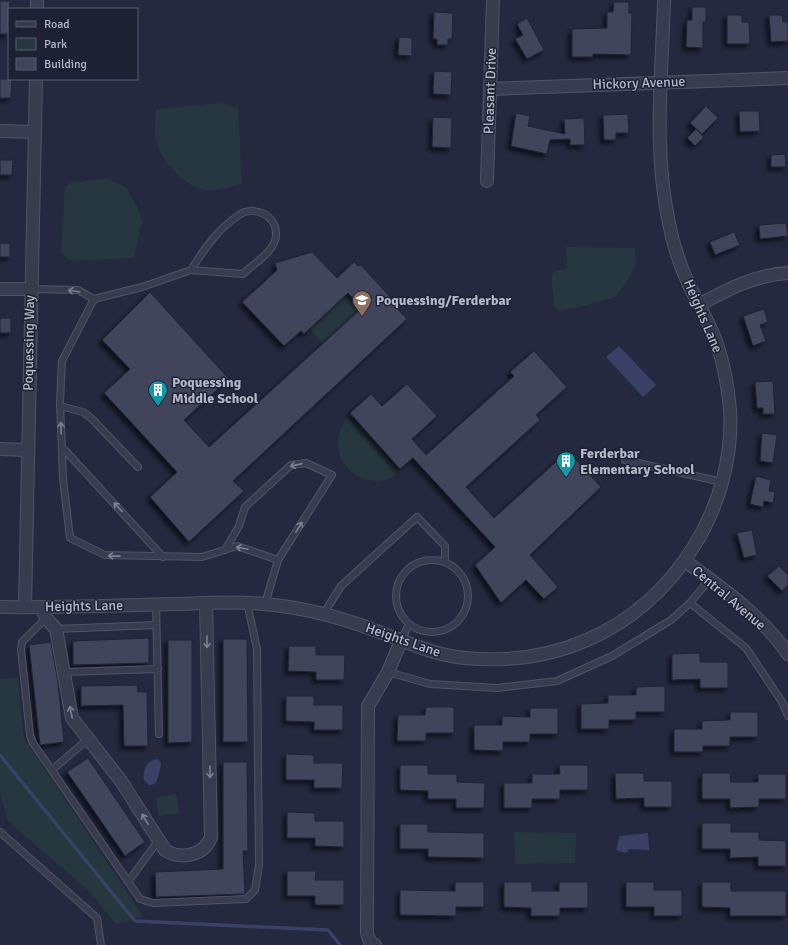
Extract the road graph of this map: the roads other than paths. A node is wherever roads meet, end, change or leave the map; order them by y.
1 (493, 0) edge
2 (664, 0) edge
3 (788, 78) edge
4 (36, 80) edge
5 (662, 83) junction
6 (490, 89) junction
7 (0, 131) edge
8 (35, 132) junction
9 (487, 181) dead end
10 (191, 270) junction
11 (788, 273) edge
12 (0, 289) edge
13 (30, 289) junction
14 (94, 299) junction
15 (699, 305) junction
16 (60, 406) junction
17 (62, 447) junction
18 (0, 449) edge
19 (27, 450) junction
20 (625, 460) dead end
21 (138, 467) dead end
22 (722, 482) junction
23 (225, 550) junction
24 (163, 557) junction
25 (278, 560) junction
26 (685, 561) junction
27 (445, 562) junction
28 (710, 579) junction
29 (206, 603) junction
30 (247, 603) junction
31 (690, 603) junction
32 (156, 604) junction
33 (265, 604) junction
34 (0, 607) edge
35 (25, 608) junction
36 (44, 612) junction
37 (324, 612) junction
38 (409, 624) junction
39 (156, 625) junction
40 (56, 629) junction
41 (401, 641) junction
42 (788, 654) edge
43 (158, 669) junction
44 (64, 672) junction
45 (388, 672) junction
46 (788, 716) edge
47 (160, 734) dead end
48 (88, 739) junction
49 (52, 770) junction
50 (0, 832) edge
51 (158, 841) junction
52 (128, 882) junction
53 (101, 945) edge
54 (375, 945) edge

1 - 6 street, Pleasant Drive
2 - 5 street, Heights Lane
3 - 5 street, Hickory Avenue
4 - 8 street, Poquessing Way
5 - 6 street, Hickory Avenue
5 - 15 street, Heights Lane
6 - 9 street, Pleasant Drive
7 - 8 street
8 - 13 street, Poquessing Way
10 - 10 lane
10 - 14 lane
11 - 15 street
12 - 13 street
14 -> 13 lane
13 - 19 street, Poquessing Way
14 - 16 lane
15 - 22 street, Heights Lane
17 -> 16 lane
16 - 21 lane
24 -> 17 lane
24 -> 17 lane
18 - 19 street
19 - 35 street, Poquessing Way
20 - 22 lane
22 - 26 street, Heights Lane
23 - 24 lane
25 -> 23 lane
25 -> 23 lane
25 - 33 lane
26 - 28 street, Central Avenue
26 - 41 street, Heights Lane
27 - 37 lane
27 - 38 lane
27 - 38 lane
28 - 31 lane
28 - 42 street, Central Avenue
29 - 30 street, Heights Lane
29 - 32 street, Heights Lane
29 -> 51 street
30 - 33 street, Heights Lane
30 - 52 lane
31 - 45 lane
31 - 46 lane
32 - 36 street, Heights Lane
32 - 39 lane
33 - 37 street, Heights Lane
34 - 35 street, Heights Lane
35 - 36 street, Heights Lane
36 - 40 street
36 - 49 lane
37 - 41 street, Heights Lane
38 - 41 lane
39 - 40 lane
39 - 43 lane
40 - 44 street
41 - 45 street
43 - 44 lane
43 - 47 lane
48 -> 44 street
45 - 54 street
48 - 49 lane
51 -> 48 street
49 - 52 lane
50 - 53 lane
51 - 52 lane

